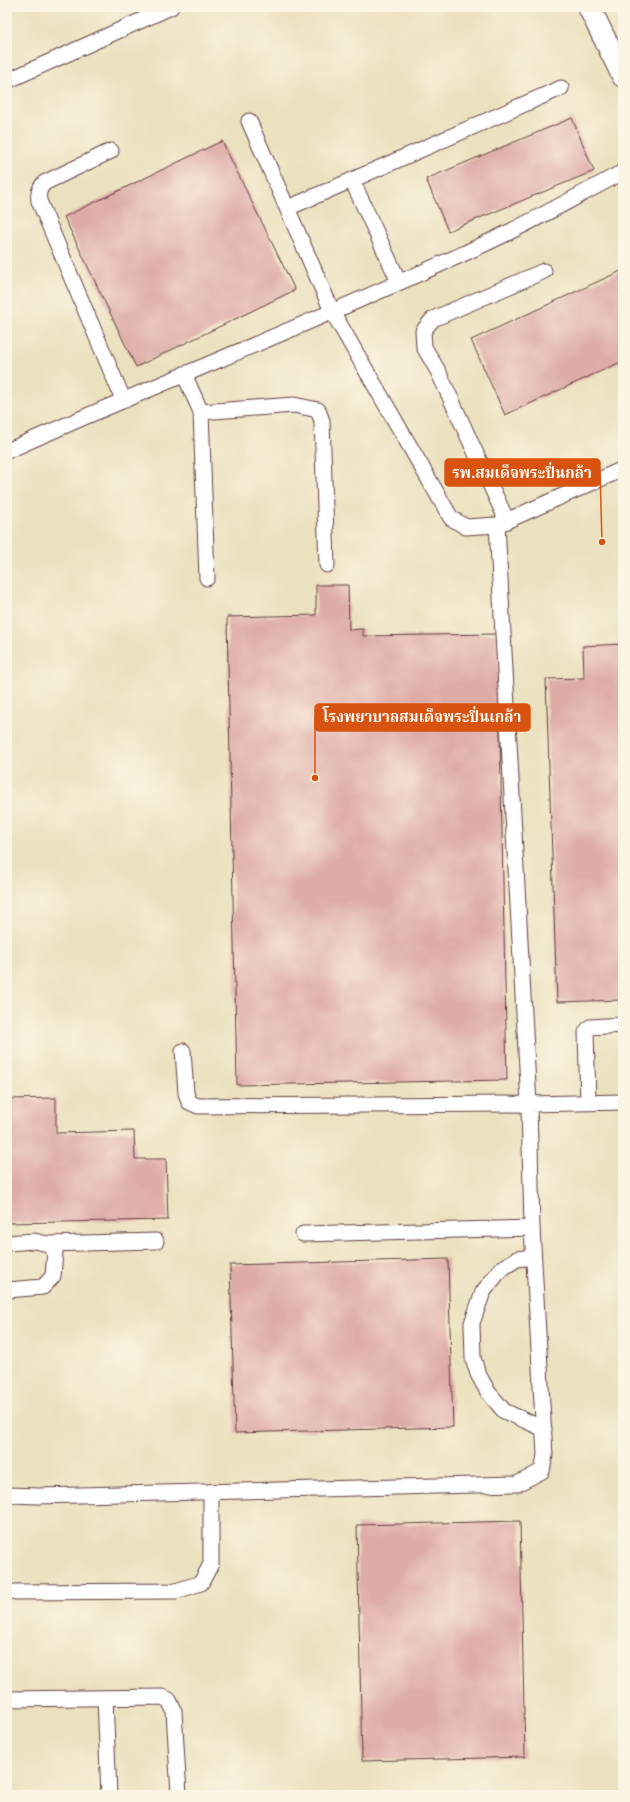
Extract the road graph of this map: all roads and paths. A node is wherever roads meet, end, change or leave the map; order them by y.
1 (171, 7) edge
2 (589, 7) edge
3 (623, 76) edge
4 (7, 81) edge
5 (561, 88) dead end
6 (249, 121) dead end
7 (111, 151) dead end
8 (623, 172) edge
9 (352, 180) junction
10 (288, 208) junction
11 (544, 271) dead end
12 (399, 282) junction
13 (332, 312) junction
14 (184, 374) junction
15 (123, 399) junction
16 (200, 412) junction
17 (7, 451) edge
18 (623, 469) edge
19 (502, 523) junction
20 (327, 564) dead end
21 (207, 578) dead end
22 (623, 1025) edge
23 (183, 1051) dead end
24 (588, 1102) junction
25 (623, 1102) edge
26 (529, 1104) junction
27 (532, 1228) junction
28 (303, 1234) dead end
29 (156, 1241) dead end
30 (7, 1243) edge
31 (48, 1244) junction
32 (533, 1257) junction
33 (7, 1290) edge
34 (544, 1429) junction
35 (212, 1492) junction
36 (7, 1495) edge
37 (15, 1592) dead end
38 (105, 1698) junction
39 (7, 1699) edge
40 (109, 1795) edge
41 (179, 1795) edge

1 - 4 lane
2 - 3 street
5 - 9 lane
6 - 10 lane
7 - 15 lane
8 - 12 lane
9 - 10 lane
9 - 12 lane
10 - 13 lane
11 - 19 lane
12 - 13 lane
13 - 14 lane
13 - 19 lane
14 - 15 lane
14 - 16 lane
15 - 17 lane
16 - 20 lane
16 - 21 lane
18 - 19 lane
19 - 26 lane
22 - 24 lane
23 - 26 lane
24 - 25 lane
24 - 26 lane
26 - 27 lane
27 - 28 lane
27 - 32 lane
29 - 31 lane
30 - 31 lane
31 - 33 lane
32 - 34 lane
32 - 34 lane
34 - 35 lane
35 - 36 lane
35 - 37 lane
38 - 39 lane
38 - 40 lane
38 - 41 lane

